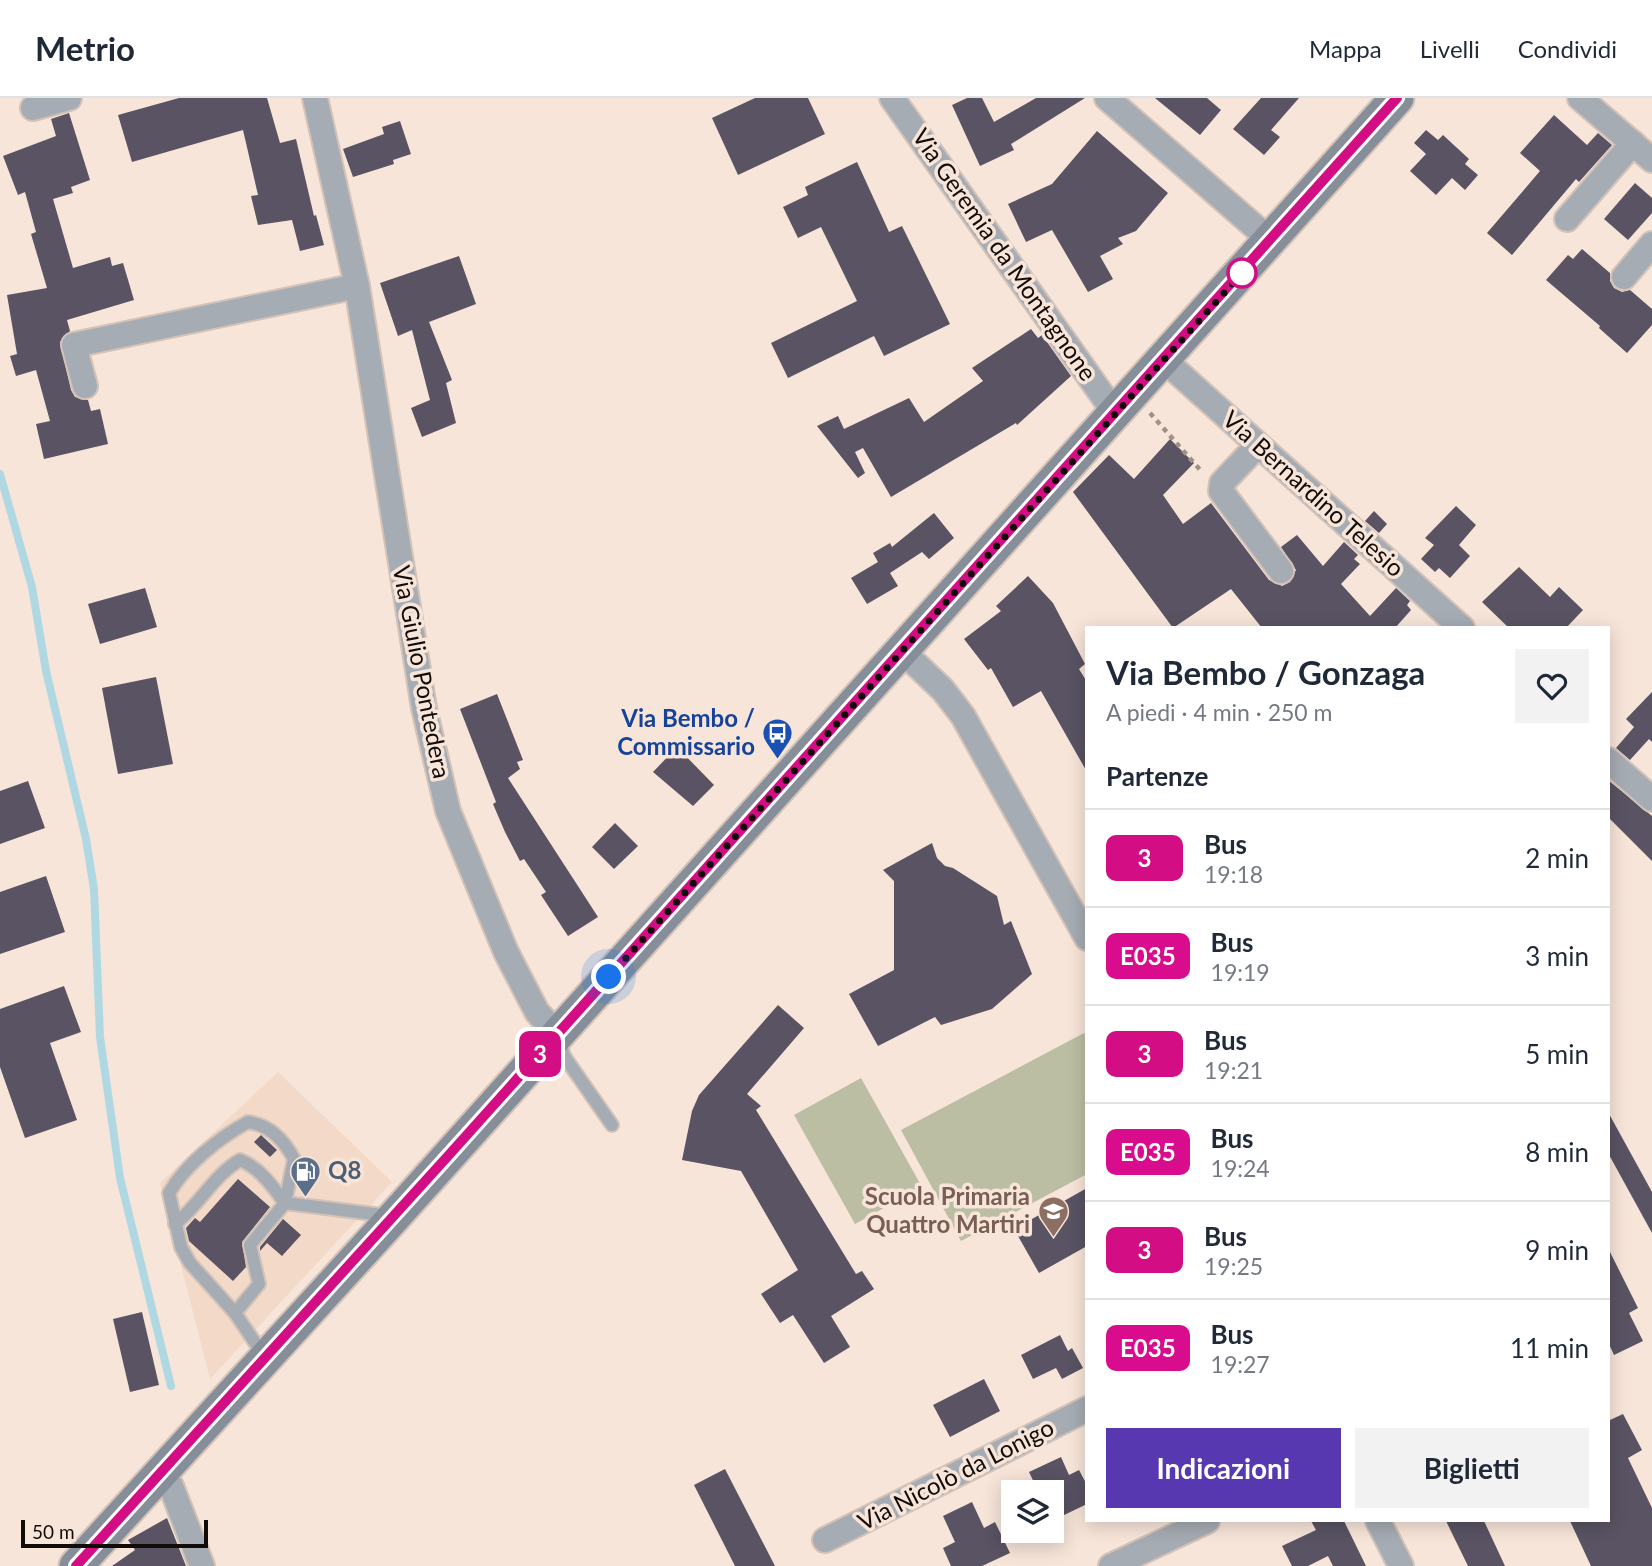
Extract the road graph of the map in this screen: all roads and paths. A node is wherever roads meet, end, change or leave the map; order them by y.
1 (69, 98) edge
2 (315, 98) edge
3 (892, 98) edge
4 (1107, 98) edge
5 (1397, 98) edge
6 (1580, 98) edge
7 (32, 103) edge
8 (1633, 143) junction
9 (1652, 160) edge
10 (1567, 219) dead end
11 (1270, 240) junction
12 (1652, 244) edge
13 (1624, 277) dead end
14 (357, 286) junction
15 (1164, 360) junction
16 (85, 386) dead end
17 (1131, 411) junction
18 (1258, 445) junction
19 (1221, 487) junction
20 (1281, 571) dead end
21 (1460, 626) edge
22 (901, 650) junction
23 (1610, 762) edge
24 (1652, 799) edge
25 (1085, 933) edge
26 (558, 1035) junction
27 (612, 1125) dead end
28 (285, 1203) junction
29 (394, 1217) junction
30 (175, 1224) junction
31 (234, 1313) junction
32 (265, 1358) junction
33 (1085, 1410) edge
34 (160, 1475) junction
35 (1205, 1522) edge
36 (1379, 1522) edge
37 (825, 1540) dead end
38 (76, 1566) edge
39 (202, 1566) edge
40 (1111, 1566) edge
41 (1401, 1566) edge

1 - 7 street
2 - 14 street, Via Giulio Pontedera
3 - 17 street, Via Geremia da Montagnone
4 - 11 street
5 - 11 main road
6 - 8 street
8 - 9 street
8 - 10 street
11 - 15 main road
12 - 13 street
14 - 16 street
14 - 26 street, Via Giulio Pontedera
15 - 17 main road
15 - 18 street, Via Bernardino Telesio
17 - 19 path
17 - 22 main road
18 - 19 street
18 - 21 street, Via Bernardino Telesio
19 - 20 street
22 - 25 street
22 - 26 main road
23 - 24 street
26 - 27 lane
26 - 29 main road
28 - 29 lane
28 - 30 lane
28 - 30 lane
28 - 31 lane
29 - 32 main road
30 - 31 lane
31 - 32 lane
32 - 34 main road
33 - 37 street, Via Nicolò da Lonigo
34 - 38 main road
34 - 39 street
35 - 40 street
36 - 41 street

